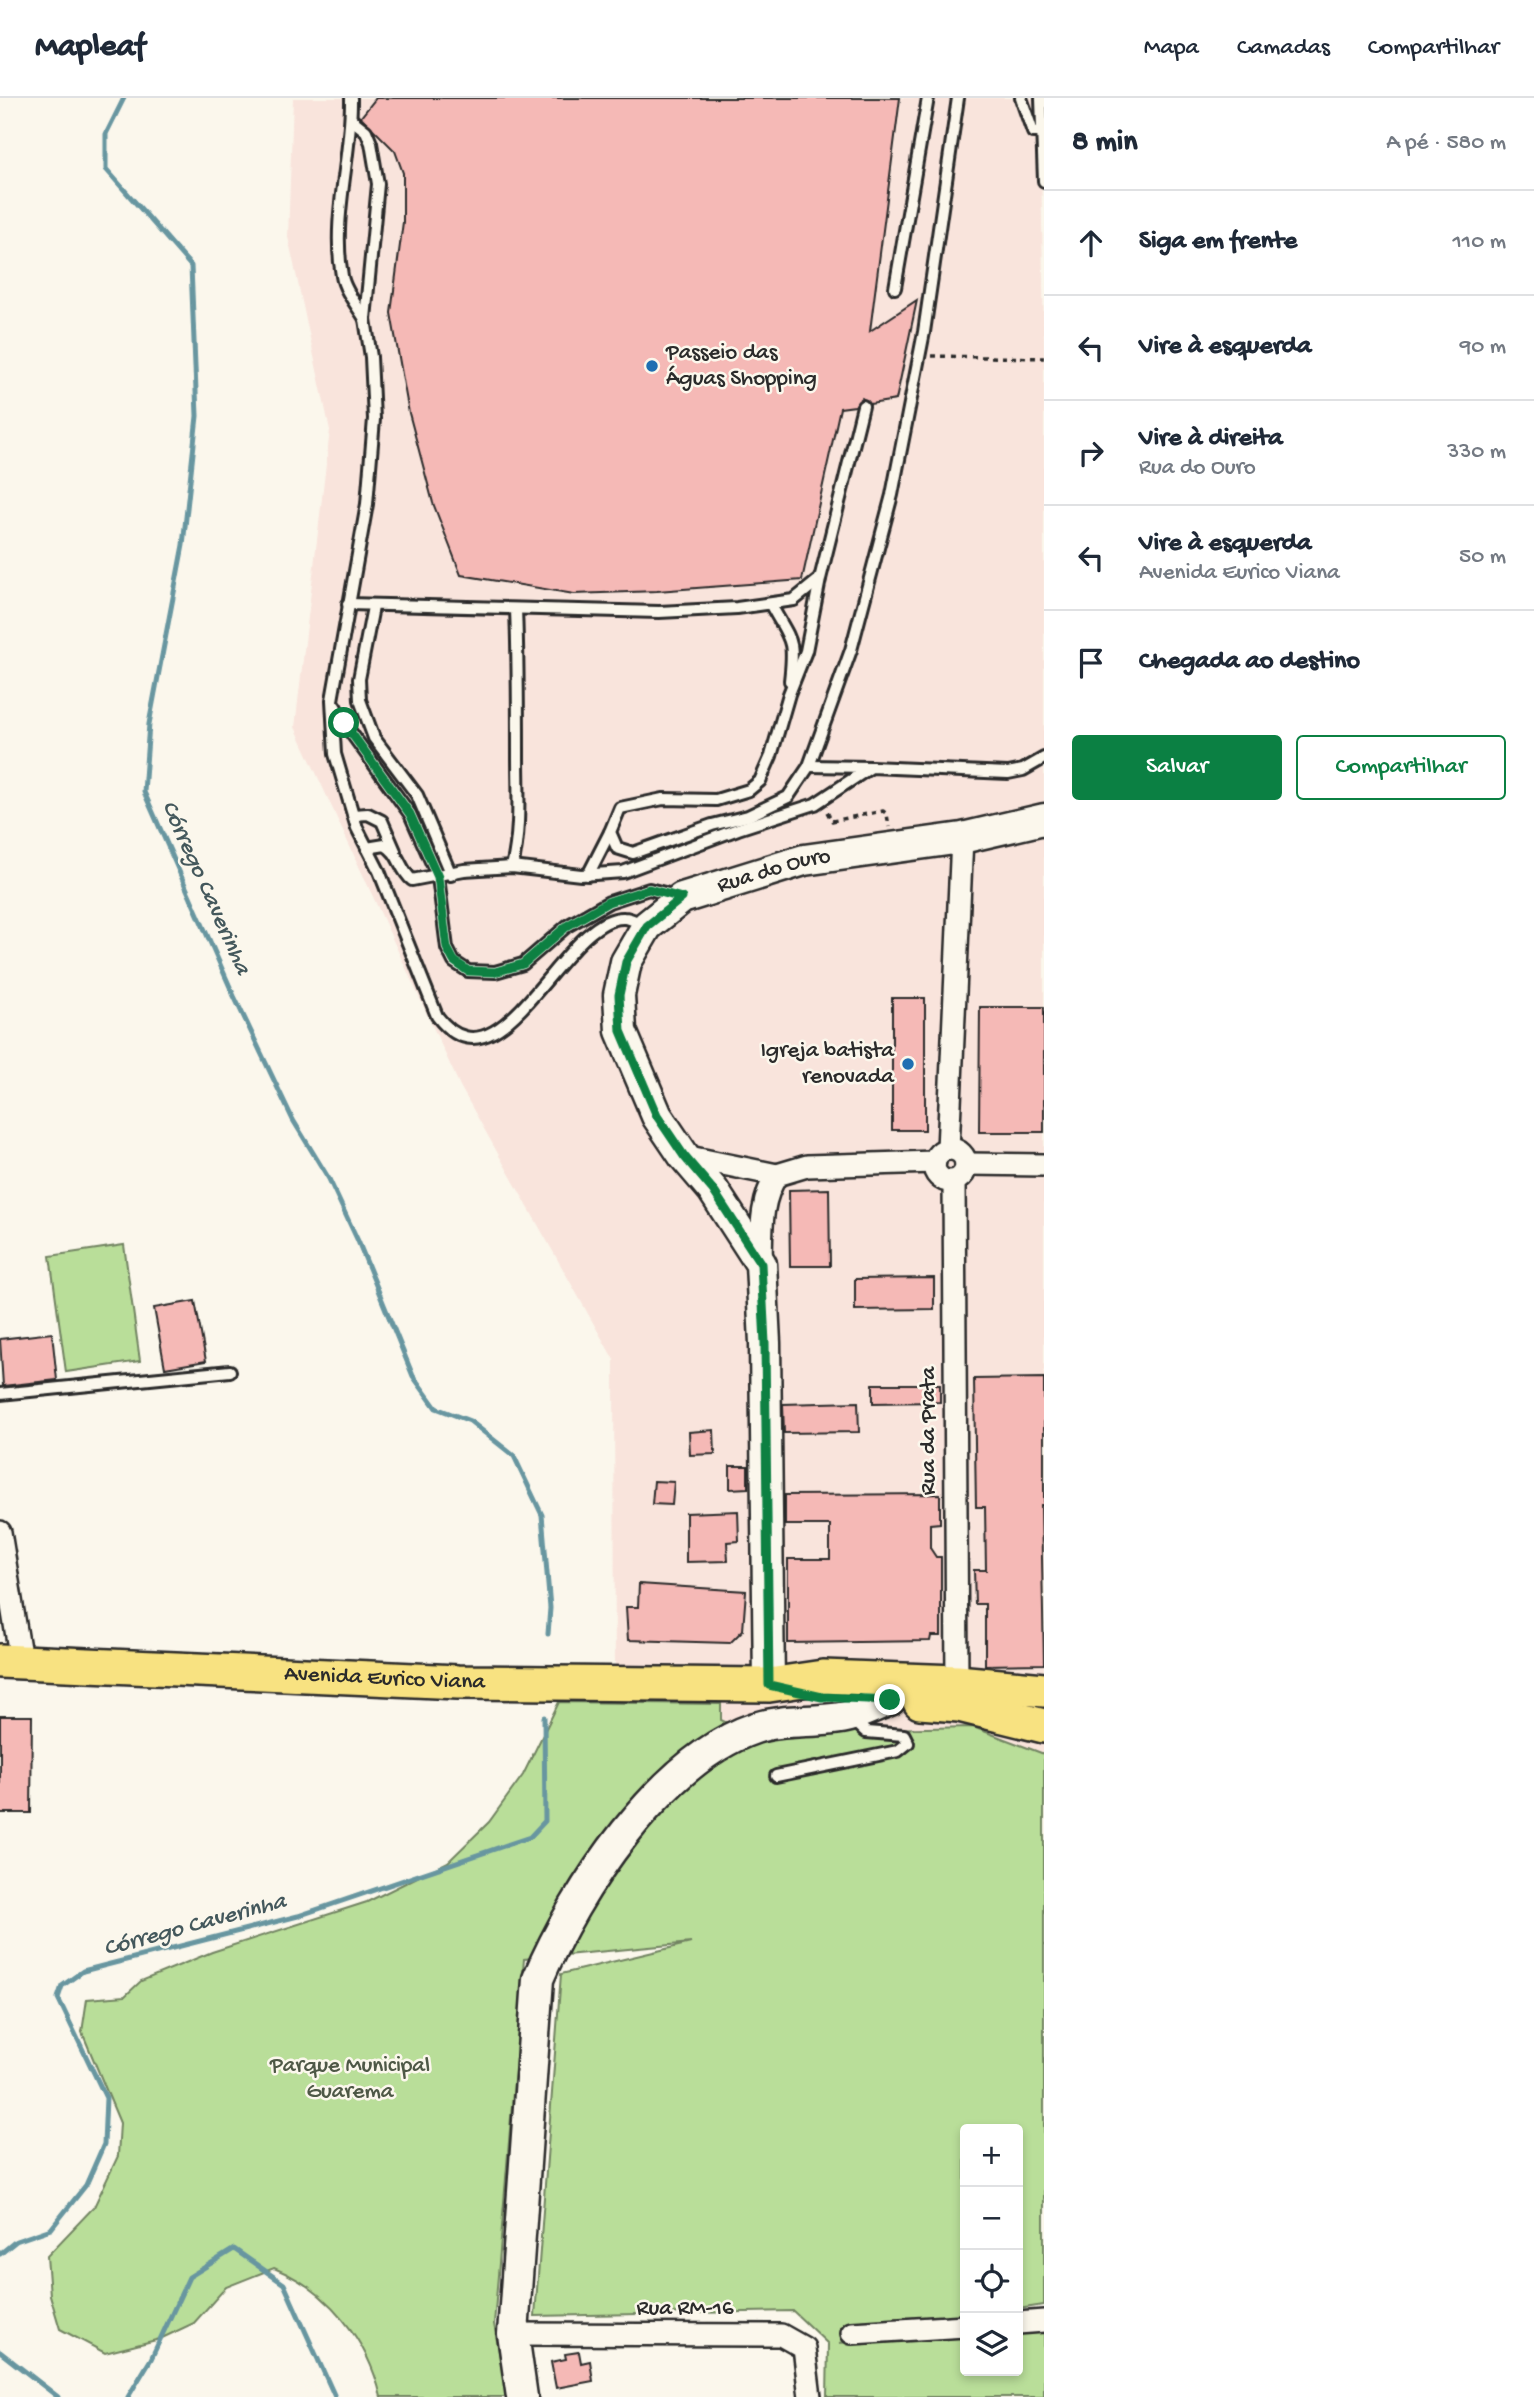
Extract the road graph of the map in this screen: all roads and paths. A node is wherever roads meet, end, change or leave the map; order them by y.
1 (351, 98) edge
2 (928, 98) edge
3 (958, 98) edge
4 (1021, 98) edge
5 (1041, 98) edge
6 (351, 119) junction
7 (1042, 132) junction
8 (1044, 181) edge
9 (895, 288) dead end
10 (365, 319) junction
11 (920, 356) junction
12 (1044, 358) edge
13 (863, 406) dead end
14 (820, 579) junction
15 (348, 604) junction
16 (771, 605) junction
17 (373, 607) junction
18 (516, 609) junction
19 (789, 694) junction
20 (332, 700) junction
21 (1044, 758) edge
22 (809, 766) junction
23 (871, 767) junction
24 (788, 797) junction
25 (821, 801) junction
26 (796, 812) junction
27 (353, 815) junction
28 (1044, 819) edge
29 (888, 821) dead end
30 (610, 832) junction
31 (962, 838) junction
32 (368, 848) junction
33 (395, 851) junction
34 (512, 867) junction
35 (451, 875) junction
36 (588, 875) junction
37 (438, 877) junction
38 (682, 898) junction
39 (647, 926) junction
40 (684, 1156) junction
41 (942, 1156) junction
42 (1044, 1165) edge
43 (960, 1172) junction
44 (777, 1175) junction
45 (761, 1264) junction
46 (230, 1371) dead end
47 (0, 1394) edge
48 (0, 1532) edge
49 (11, 1661) edge
50 (957, 1682) junction
51 (769, 1685) junction
52 (1044, 1689) edge
53 (890, 1700) junction
54 (849, 1716) junction
55 (1044, 1726) edge
56 (776, 1776) dead end
57 (1044, 2321) edge
58 (1023, 2323) edge
59 (960, 2326) edge
60 (852, 2333) dead end
61 (513, 2334) junction
62 (522, 2397) edge
63 (810, 2397) edge

1 - 6 lane
2 - 9 lane
3 - 11 lane
4 - 7 lane
5 - 7 lane
6 - 10 lane
6 - 10 lane
7 - 8 lane
10 - 15 lane
11 - 12 path
11 - 22 lane
13 - 14 lane
14 - 16 lane
14 - 19 lane
15 - 17 lane
15 - 20 lane
16 - 18 lane
16 - 19 lane
17 - 18 lane
17 - 35 lane
18 - 34 lane
19 - 30 lane
20 - 27 lane
20 - 37 lane
21 - 23 lane
22 - 23 lane
22 - 24 lane
23 - 25 lane
24 - 26 lane
24 - 30 lane
25 - 26 lane
25 - 29 path
26 - 36 lane
27 - 32 lane
27 - 33 lane
28 - 31 street, Rua do Ouro
30 - 36 lane
31 - 38 street, Rua do Ouro
31 - 41 street
32 - 33 lane
32 - 39 lane
33 - 37 lane
34 - 35 lane
34 - 36 lane
35 - 37 lane
37 - 38 lane
38 - 39 street, Rua do Ouro
39 - 40 street, Rua do Ouro
40 - 44 street
40 - 45 street, Rua do Ouro
41 - 43 street
41 - 44 street
42 - 43 street
43 - 50 street, Rua da Prata
44 - 45 street
45 - 51 street
46 - 47 lane
48 - 49 street
49 - 51 main road, Avenida Eurico Viana
50 - 51 main road, Avenida Eurico Viana
50 - 52 main road, Avenida Eurico Viana
51 - 53 main road, Avenida Eurico Viana
53 - 54 street
53 - 55 main road, Avenida Eurico Viana
54 - 56 lane
54 - 61 street
57 - 58 street
59 - 60 street
61 - 62 street
61 - 63 street, Rua RM-16

